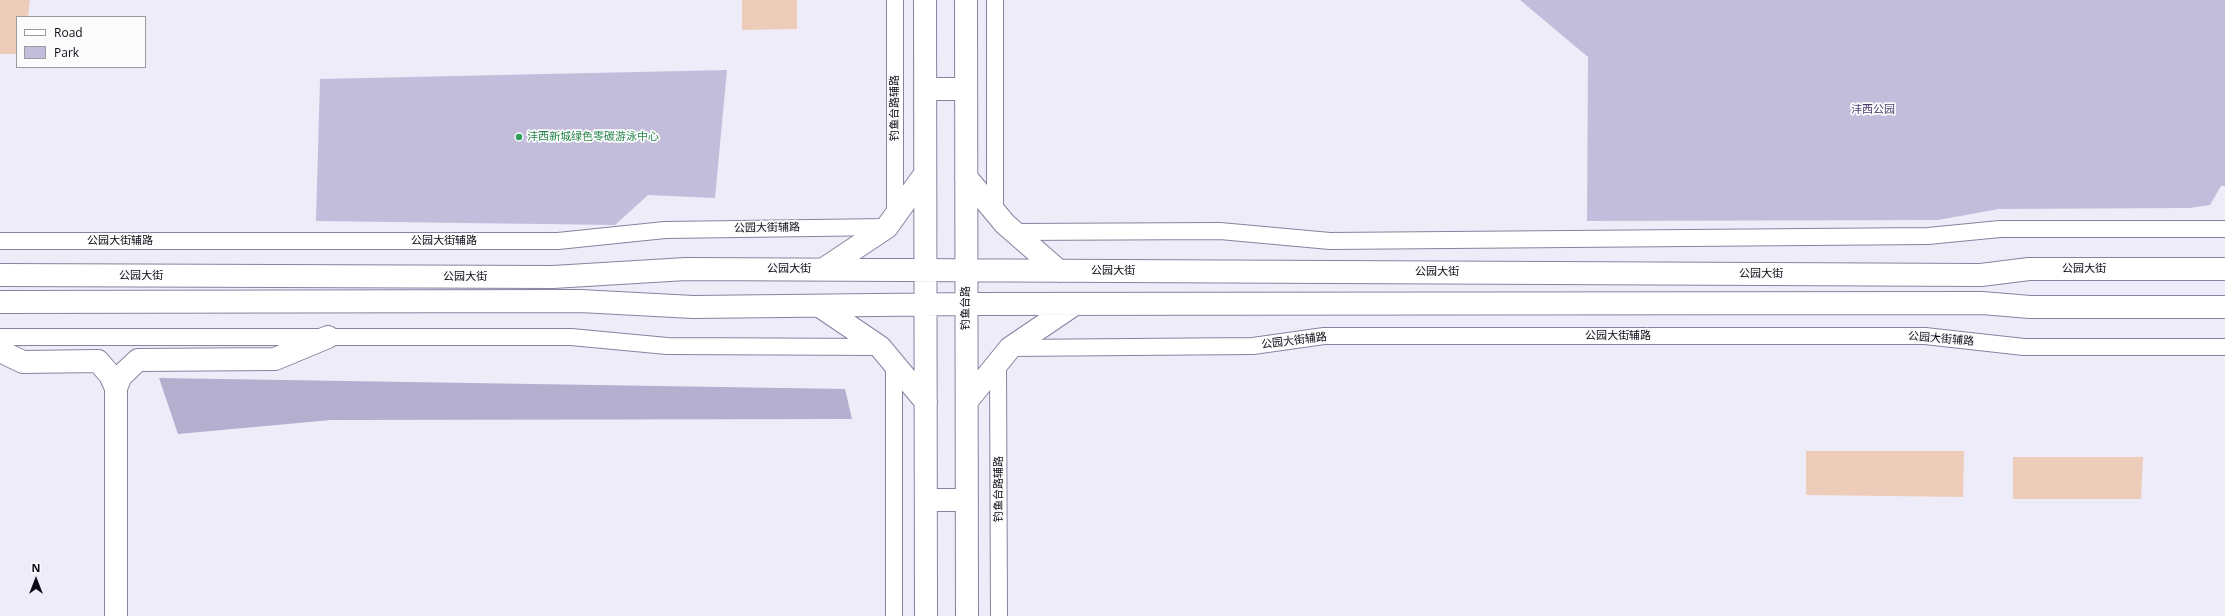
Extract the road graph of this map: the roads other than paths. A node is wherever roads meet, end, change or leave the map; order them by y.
1 (895, 0) edge
2 (925, 0) edge
3 (966, 0) edge
4 (995, 0) edge
5 (925, 89) junction
6 (966, 89) junction
7 (925, 174) junction
8 (966, 176) junction
9 (995, 212) junction
10 (891, 221) junction
11 (2225, 229) edge
12 (1014, 232) junction
13 (0, 241) edge
14 (2225, 268) edge
15 (824, 269) junction
16 (925, 269) junction
17 (966, 270) junction
18 (1059, 271) junction
19 (0, 275) edge
20 (0, 302) edge
21 (967, 304) junction
22 (1076, 304) junction
23 (926, 306) junction
24 (821, 307) junction
25 (2225, 307) edge
26 (0, 337) edge
27 (328, 337) junction
28 (2225, 346) edge
29 (0, 351) edge
30 (887, 355) junction
31 (1004, 355) junction
32 (116, 388) junction
33 (967, 401) junction
34 (926, 402) junction
35 (926, 500) junction
36 (967, 500) junction
37 (926, 586) junction
38 (967, 587) junction
39 (116, 616) edge
40 (894, 616) edge
41 (912, 616) edge
42 (926, 616) edge
43 (967, 616) edge
44 (980, 616) edge
45 (999, 616) edge

1 - 10 street, 钓鱼台路辅路
2 - 5 main road
3 - 6 main road, 钓鱼台路
4 - 9 street
5 - 6 main road
5 - 7 main road
6 - 8 main road, 钓鱼台路
7 - 10 main road
7 - 16 main road
8 - 9 main road
8 - 17 main road, 钓鱼台路
9 - 12 main road
10 - 13 street, 公园大街辅路
10 - 15 main road
11 - 12 street
12 - 18 main road
14 - 18 main road, 公园大街
15 - 16 main road, 公园大街
15 - 19 main road, 公园大街
16 - 17 main road, 公园大街
16 - 23 main road
17 - 18 main road, 公园大街
17 - 21 main road, 钓鱼台路
20 - 24 main road
21 - 22 main road
21 - 23 main road
21 - 33 main road, 钓鱼台路
22 - 25 main road
22 - 31 main road
23 - 24 main road
23 - 34 main road
24 - 30 main road
26 - 27 street
27 - 30 street
27 - 32 main road
28 - 31 street, 公园大街辅路
29 - 32 main road
30 - 34 main road
30 - 40 street
31 - 33 main road
31 - 45 street, 钓鱼台路辅路
32 - 39 main road
33 - 36 main road, 钓鱼台路
34 - 35 main road
35 - 36 main road
35 - 37 main road
36 - 38 main road, 钓鱼台路
37 - 41 main road
37 - 42 main road
38 - 43 main road, 钓鱼台路
38 - 44 main road

